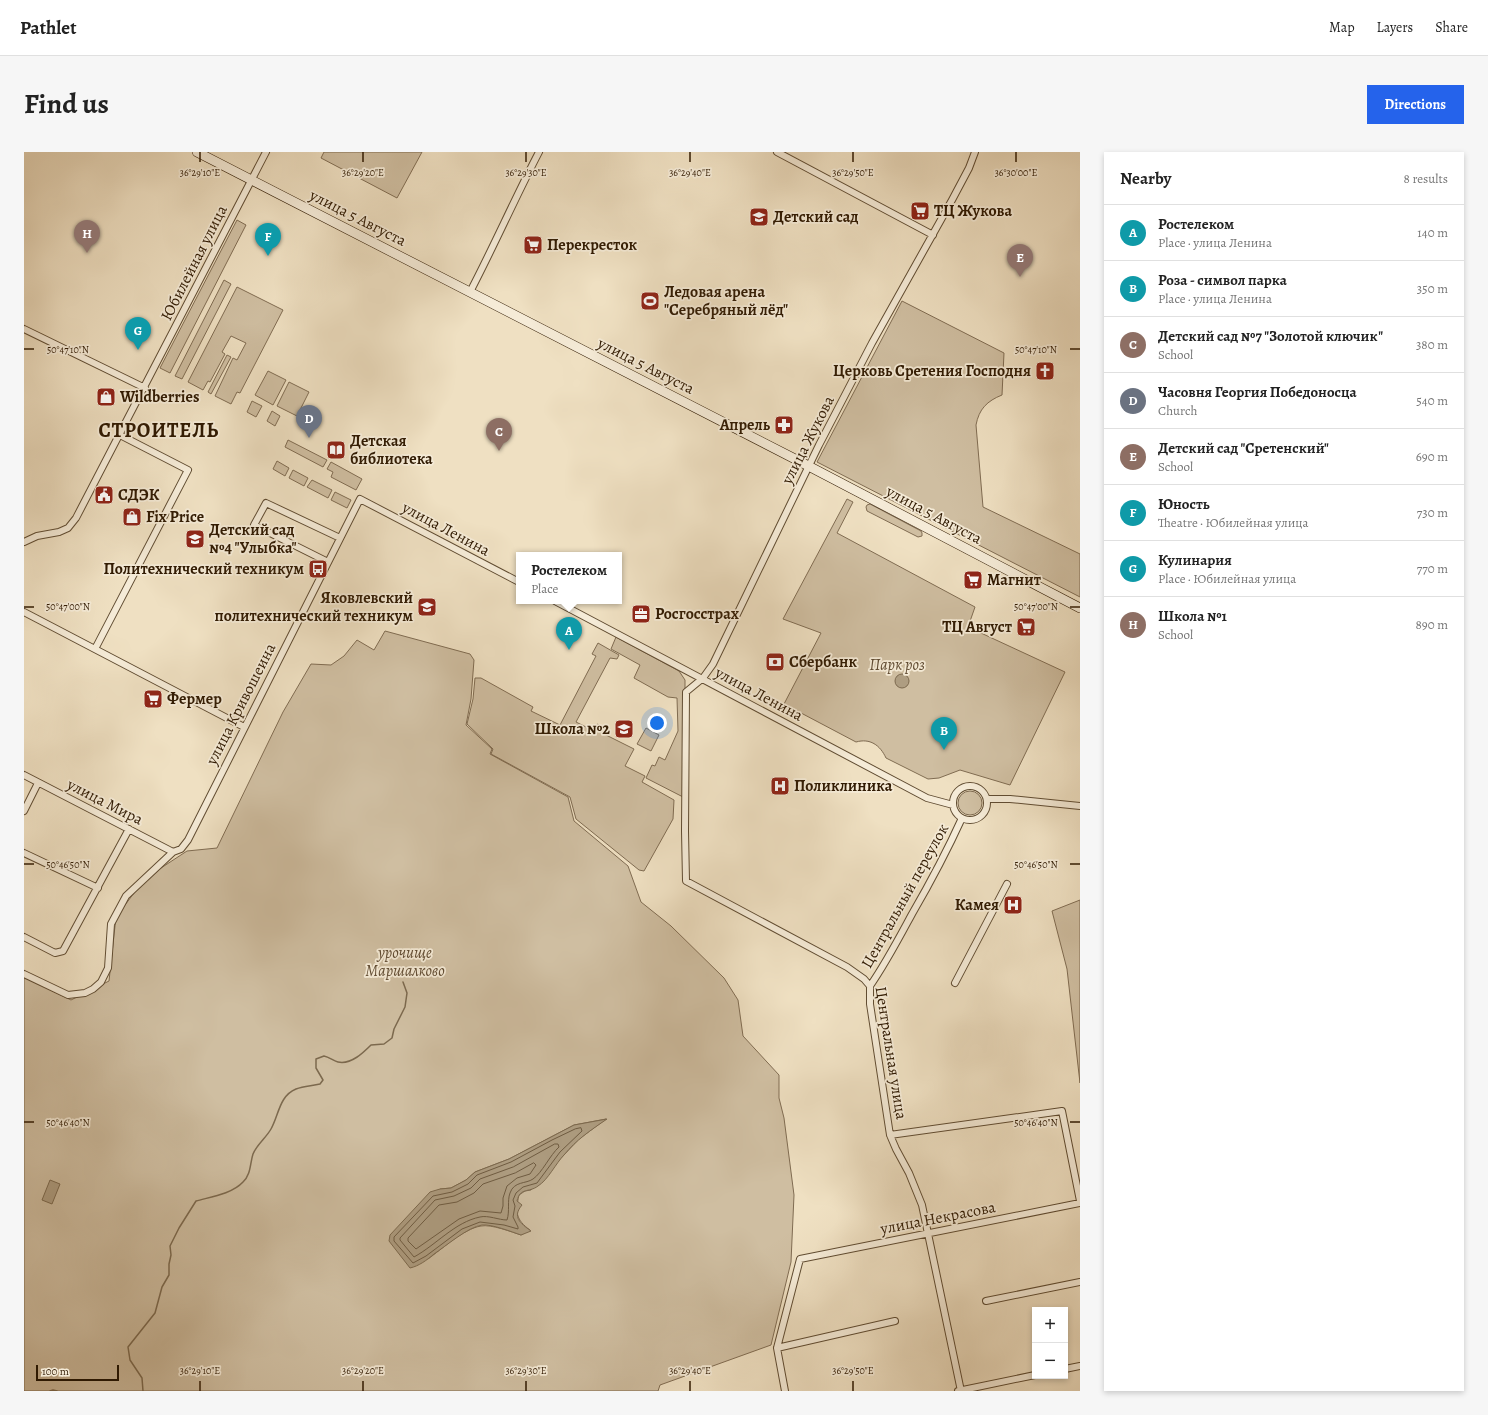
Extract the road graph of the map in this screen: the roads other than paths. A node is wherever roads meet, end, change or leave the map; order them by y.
1 (197, 152) edge
2 (266, 152) edge
3 (539, 152) edge
4 (776, 152) edge
5 (975, 152) edge
6 (252, 180) junction
7 (933, 235) junction
8 (470, 292) junction
9 (24, 329) edge
10 (144, 388) junction
11 (120, 435) junction
12 (809, 466) junction
13 (360, 499) joint
14 (340, 538) junction
15 (24, 542) edge
16 (328, 562) junction
17 (516, 580) edge
18 (561, 604) edge
19 (1080, 608) edge
20 (24, 612) edge
21 (96, 649) junction
22 (703, 678) junction
23 (244, 727) junction
24 (24, 775) edge
25 (38, 783) junction
26 (987, 799) junction
27 (952, 805) junction
28 (1080, 806) edge
29 (24, 811) edge
30 (962, 818) junction
31 (129, 829) junction
32 (173, 852) junction
33 (24, 853) edge
34 (1007, 884) dead end
35 (98, 888) junction
36 (24, 936) edge
37 (24, 974) edge
38 (955, 983) dead end
39 (870, 986) junction
40 (890, 1135) junction
41 (1080, 1202) edge
42 (928, 1233) junction
43 (1080, 1282) edge
44 (986, 1301) dead end
45 (895, 1321) dead end
46 (777, 1348) junction
47 (1080, 1366) edge
48 (1068, 1368) edge
49 (1032, 1376) edge
50 (785, 1391) edge
51 (960, 1391) edge

1 - 6 street, улица 5 Августа
2 - 6 street, Юбилейная улица
3 - 8 street
4 - 7 street
5 - 7 street, улица Жукова
6 - 8 street, улица 5 Августа
6 - 10 street, Юбилейная улица
7 - 12 street, улица Жукова
8 - 12 street, улица 5 Августа
9 - 10 street
10 - 11 street, Юбилейная улица
11 - 15 street, Юбилейная улица
11 - 21 street
12 - 19 street, улица 5 Августа
12 - 22 street, улица Жукова
13 - 14 street, улица Кривошеина
13 - 17 street, улица Ленина
14 - 16 street, улица Кривошеина
14 - 16 street
16 - 23 street, улица Кривошеина
18 - 22 street, улица Ленина
20 - 21 street
21 - 23 street
22 - 27 street, улица Ленина
22 - 39 street, Центральная улица
23 - 32 street, улица Кривошеина
24 - 25 street, улица Мира
25 - 29 street
25 - 31 street, улица Мира
26 - 27 street
26 - 28 street
26 - 30 street
27 - 30 street
30 - 39 street, Центральный переулок
31 - 32 street, улица Мира
31 - 35 street
32 - 37 street, улица Кривошеина
33 - 35 street
34 - 38 street
35 - 36 street
39 - 40 street, Центральная улица
40 - 41 street
40 - 42 street, Центральная улица
41 - 42 street, улица Некрасова
42 - 46 street, улица Некрасова
42 - 51 street, Центральная улица
43 - 44 street
45 - 46 street
46 - 50 street
47 - 48 street
49 - 51 street

